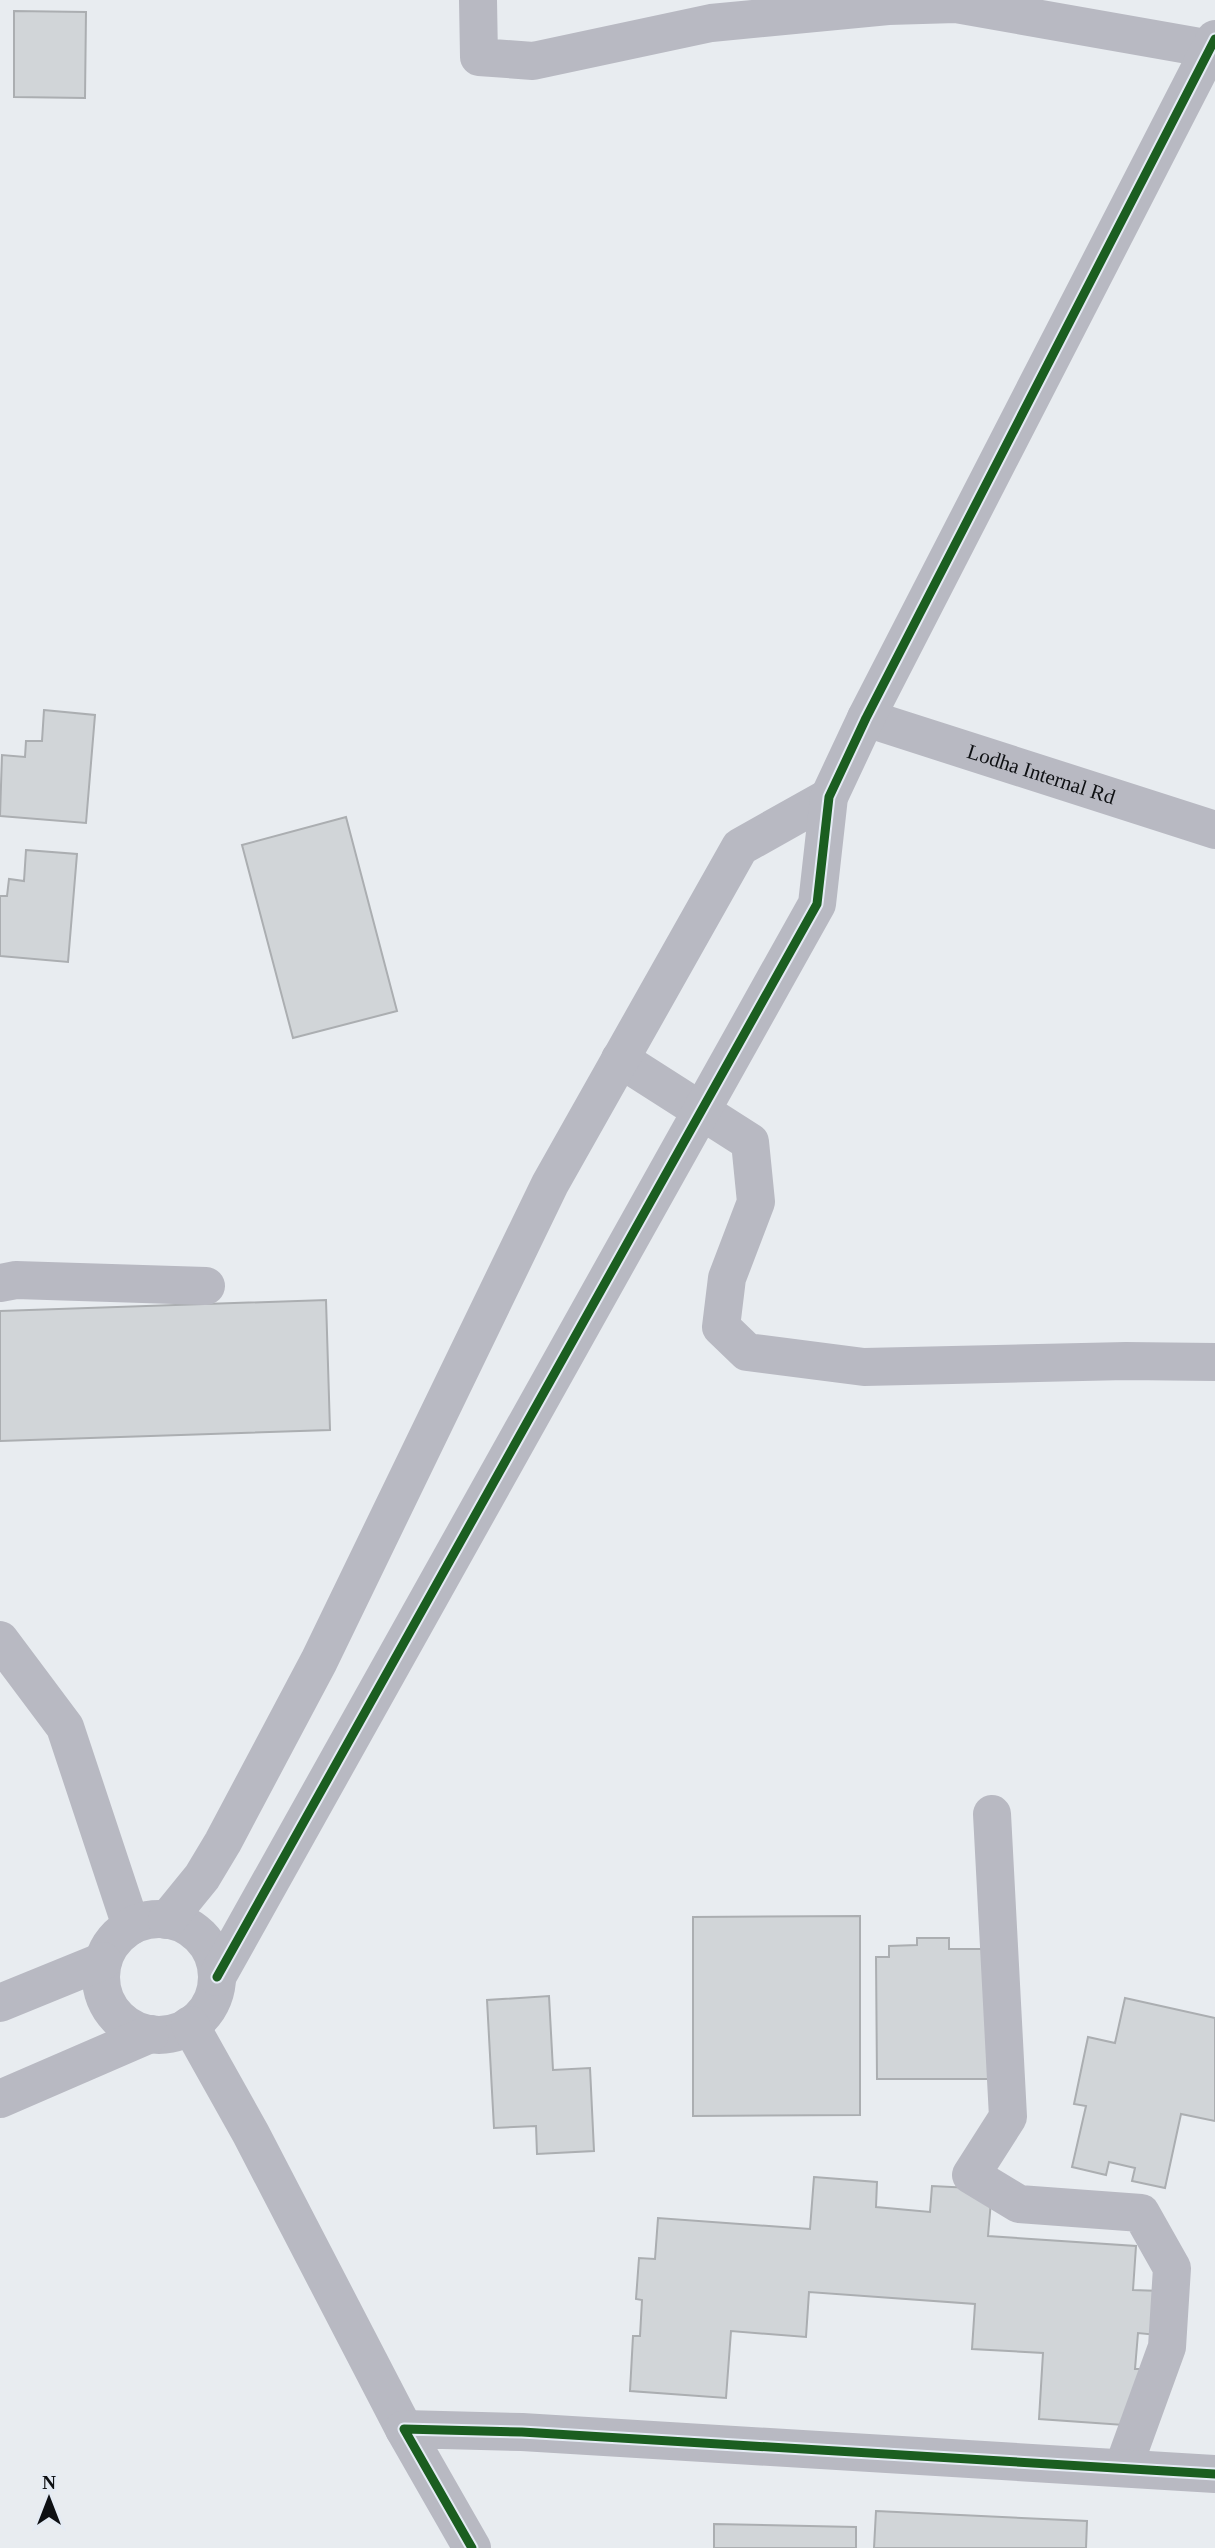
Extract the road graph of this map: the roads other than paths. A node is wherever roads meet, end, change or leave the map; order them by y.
1 (478, 0) edge
2 (1213, 44) edge
3 (866, 718) junction
4 (829, 797) junction
5 (1215, 830) edge
6 (620, 1059) junction
7 (702, 1111) junction
8 (0, 1283) edge
9 (206, 1286) dead end
10 (1215, 1362) edge
11 (0, 1640) edge
12 (992, 1814) dead end
13 (149, 1923) junction
14 (103, 1961) junction
15 (217, 1977) junction
16 (0, 2003) edge
17 (190, 2025) junction
18 (150, 2034) junction
19 (0, 2099) edge
20 (404, 2429) junction
21 (1124, 2469) junction
22 (1215, 2474) edge
23 (472, 2548) edge

1 - 2 street
2 - 3 street
3 - 4 street
3 - 5 street, Lodha Internal Rd
4 - 6 street
4 - 7 street
6 - 7 street
6 - 13 street
7 - 10 street
7 - 15 street
8 - 9 street
11 - 13 street
12 - 21 street
13 - 14 street
13 - 15 street
14 - 16 street
14 - 18 street
15 - 17 street
17 - 18 street
17 - 20 street
18 - 19 street
20 - 21 street
20 - 23 street
21 - 22 street

